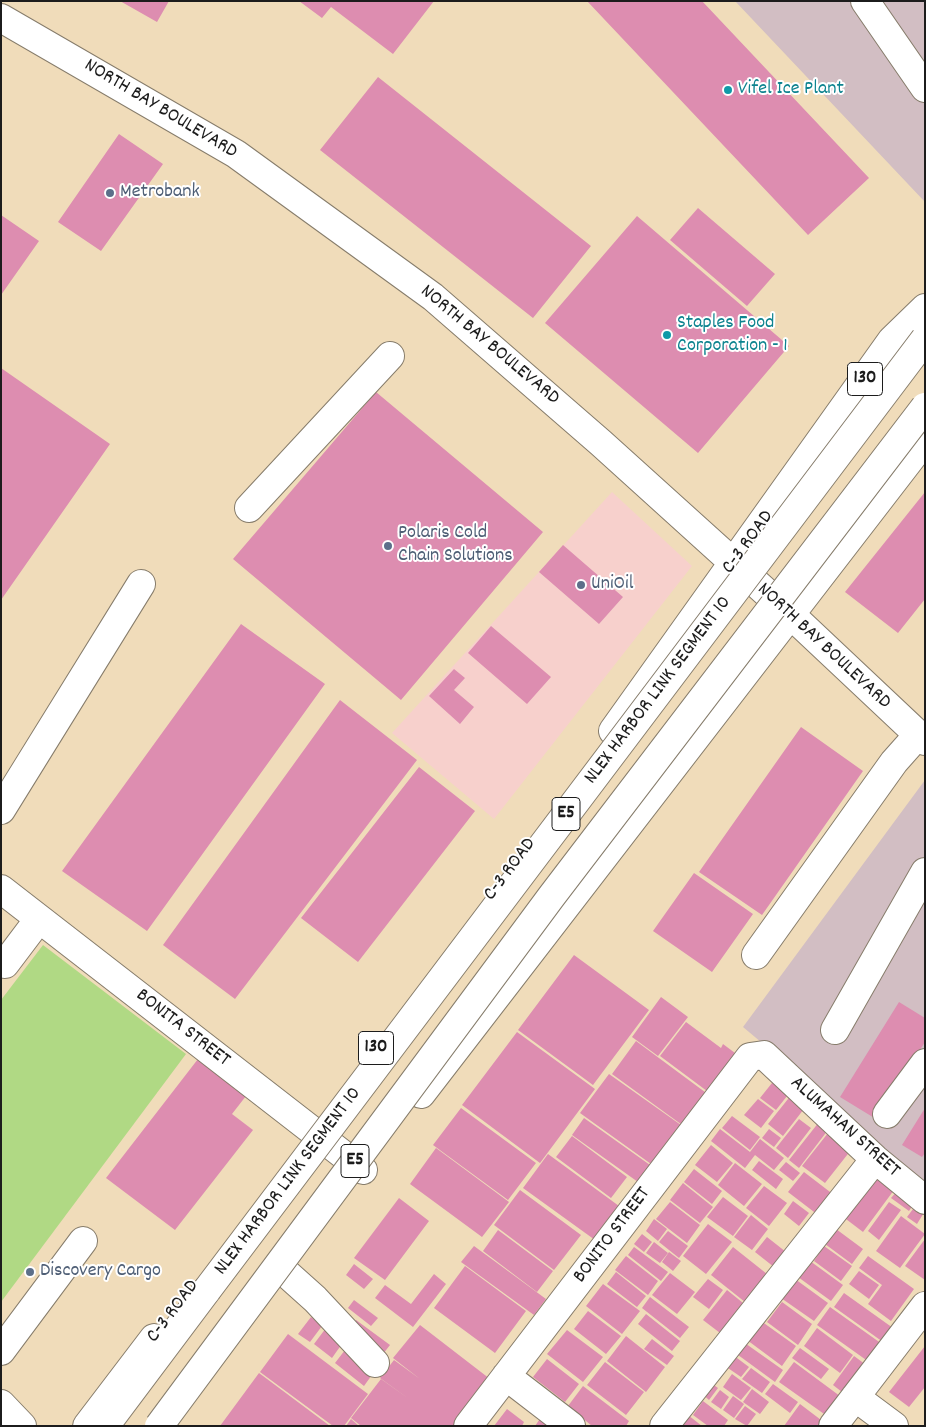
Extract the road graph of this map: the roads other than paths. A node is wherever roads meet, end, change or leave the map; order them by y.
1 (864, 1) edge
2 (1, 18) edge
3 (925, 88) edge
4 (925, 308) edge
5 (925, 339) edge
6 (390, 356) dead end
7 (925, 407) edge
8 (925, 440) edge
9 (249, 508) dead end
10 (762, 524) junction
11 (709, 541) junction
12 (734, 564) junction
13 (141, 584) dead end
14 (790, 614) junction
15 (921, 738) edge
16 (1, 810) edge
17 (925, 872) edge
18 (1, 889) edge
19 (39, 919) junction
20 (756, 955) dead end
21 (5, 964) dead end
22 (835, 1030) dead end
23 (764, 1055) joint
24 (925, 1062) edge
25 (887, 1114) dead end
26 (313, 1131) junction
27 (876, 1159) junction
28 (363, 1170) junction
29 (925, 1200) edge
30 (83, 1241) dead end
31 (286, 1274) junction
32 (925, 1306) edge
33 (1, 1351) edge
34 (375, 1363) dead end
35 (506, 1376) junction
36 (855, 1397) junction
37 (1, 1404) edge
38 (22, 1426) edge
39 (87, 1426) edge
40 (105, 1426) edge
41 (159, 1426) edge
42 (172, 1426) edge
43 (468, 1426) edge
44 (571, 1426) edge
45 (664, 1426) edge
46 (833, 1426) edge
47 (894, 1426) edge

1 - 3 main road
2 - 11 main road, NORTH BAY BOULEVARD
4 - 10 main road, C-3 ROAD / 130
5 - 40 main road, NLEX HARBOR LINK SEGMENT 10 / E5, bridge
6 - 9 main road
7 - 41 main road, NLEX HARBOR LINK SEGMENT 10 / E5, bridge
8 - 14 main road
10 - 11 main road
10 - 12 main road, C-3 ROAD / 130
11 - 12 main road, NORTH BAY BOULEVARD
12 - 14 main road, NORTH BAY BOULEVARD
12 - 26 main road, C-3 ROAD / 130
13 - 16 main road
14 - 15 main road, NORTH BAY BOULEVARD
14 - 28 main road
15 - 20 main road
17 - 22 main road
18 - 19 main road, BONITA STREET
19 - 21 main road
19 - 26 main road, BONITA STREET
23 - 27 main road, ALUMAHAN STREET
23 - 35 main road, BONITO STREET
24 - 25 main road
26 - 28 main road, BONITA STREET
26 - 39 main road, C-3 ROAD / 130
27 - 29 main road, ALUMAHAN STREET
27 - 45 main road
28 - 31 main road
30 - 33 main road
31 - 34 main road
31 - 42 main road
32 - 36 main road
35 - 43 main road, BONITO STREET
35 - 44 main road
36 - 46 main road
36 - 47 main road
37 - 38 main road

